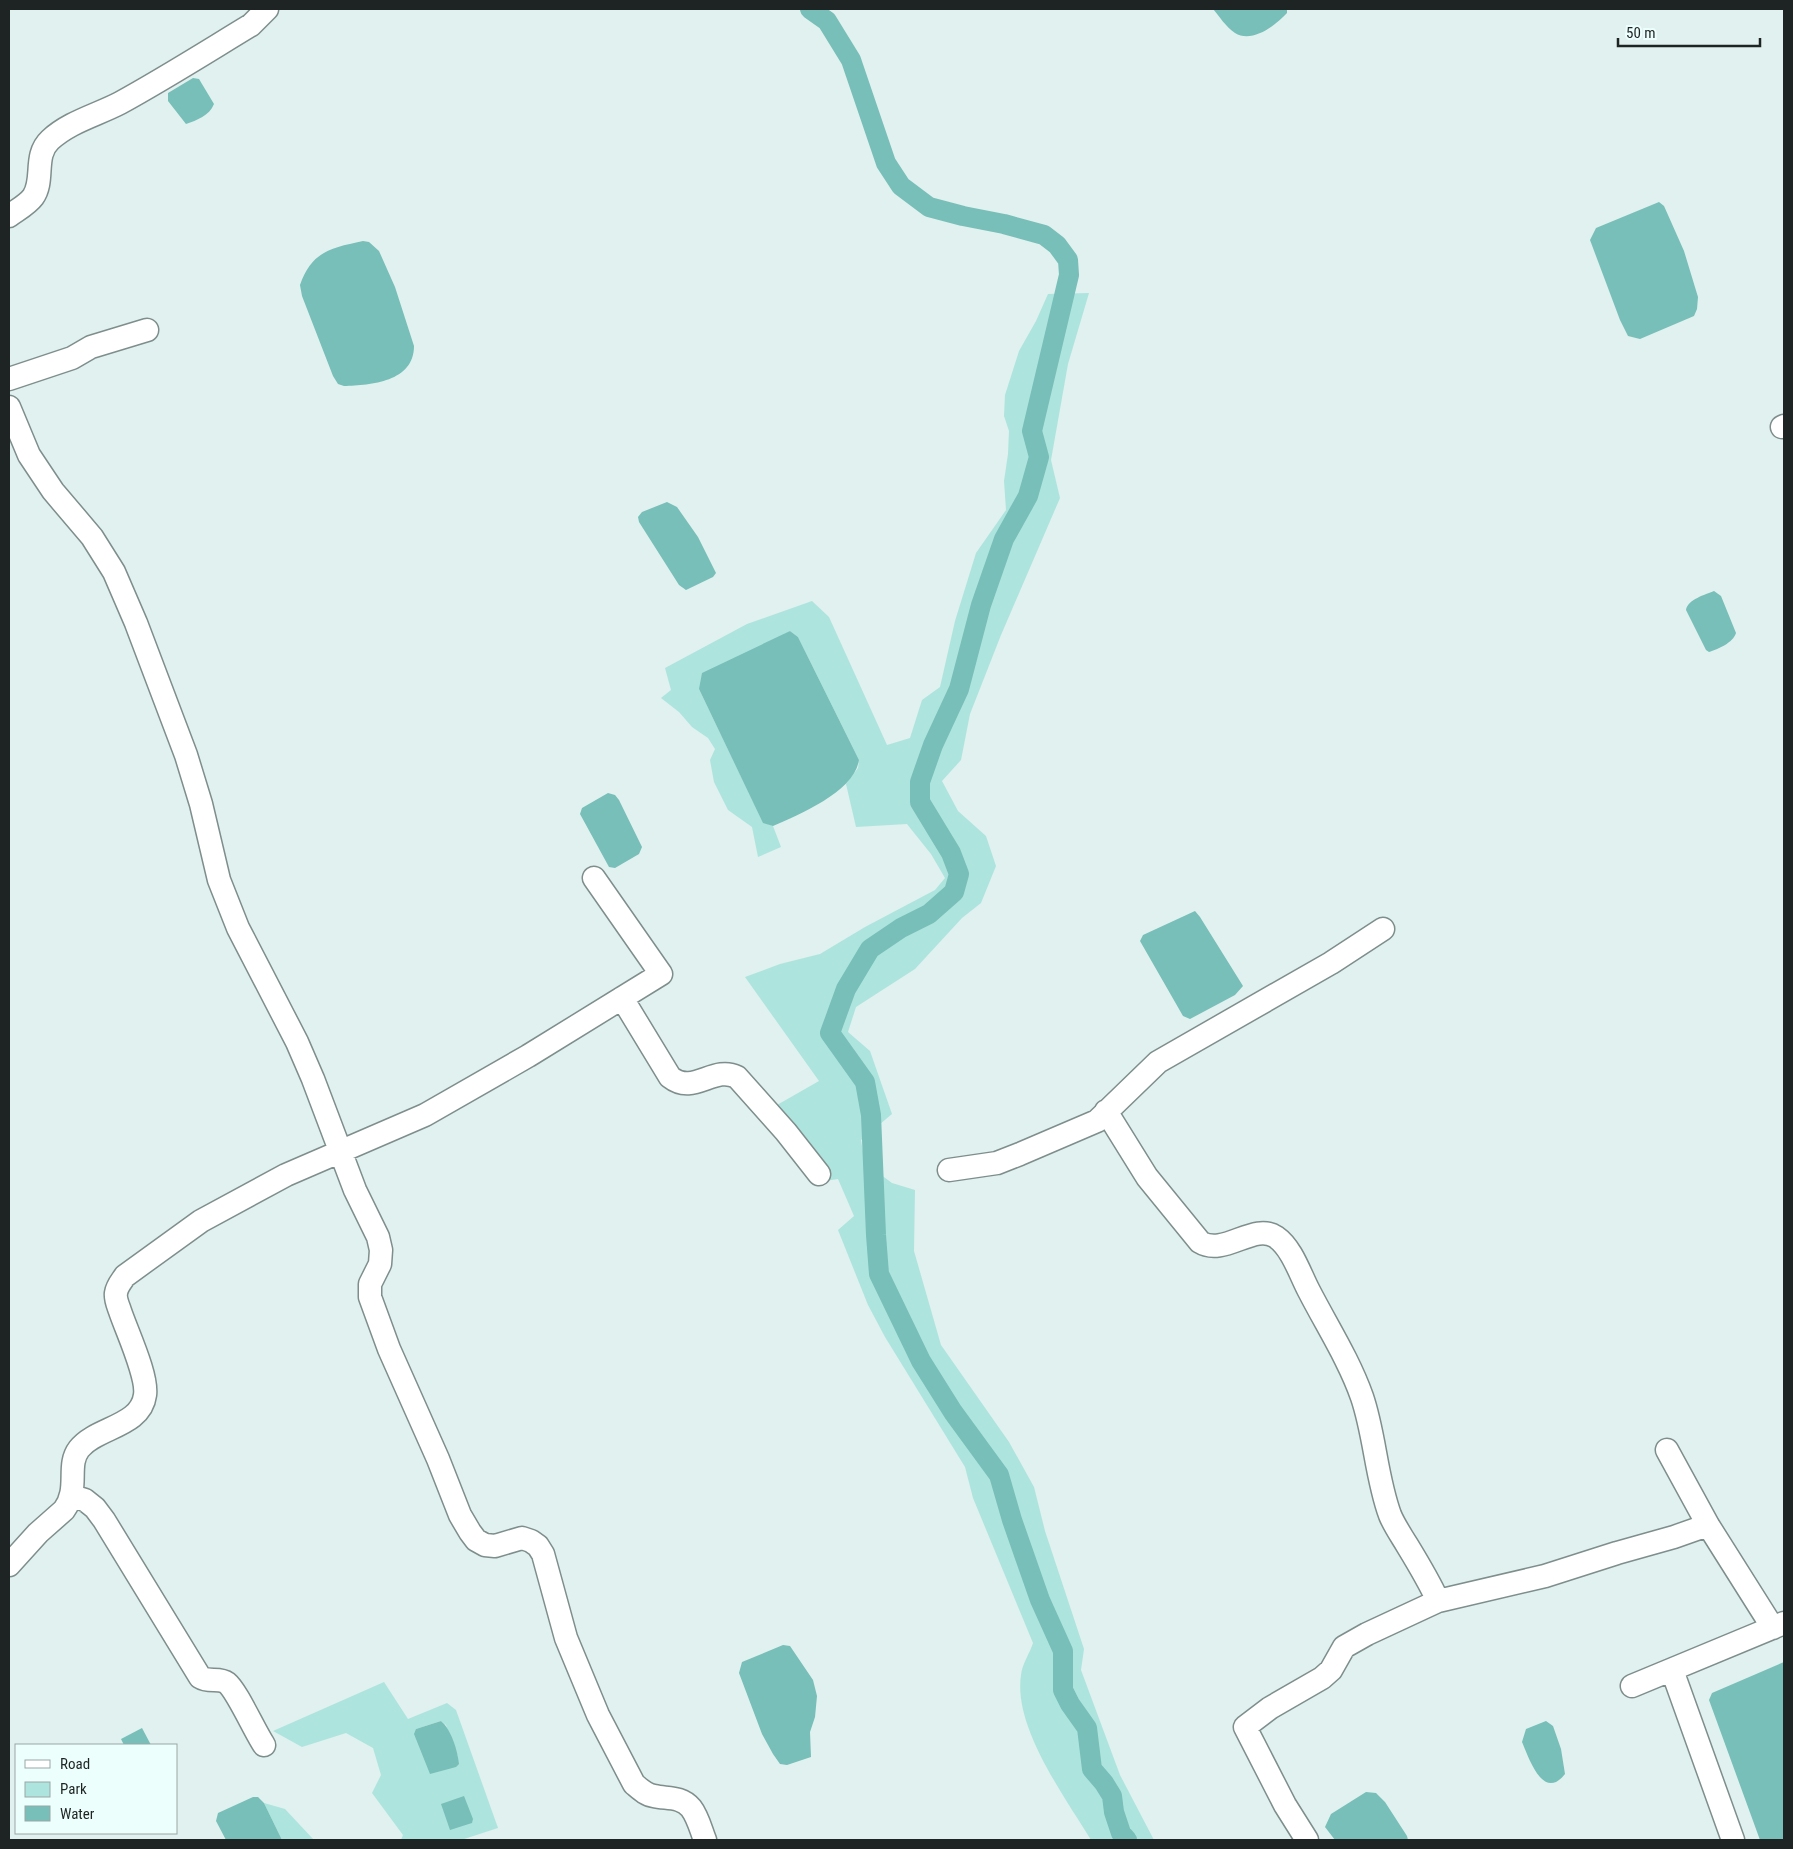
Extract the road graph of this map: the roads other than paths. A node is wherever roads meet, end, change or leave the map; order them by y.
1 (267, 9) edge
2 (9, 216) edge
3 (147, 330) dead end
4 (9, 379) edge
5 (9, 407) edge
6 (594, 878) dead end
7 (1383, 929) dead end
8 (622, 998) junction
9 (1106, 1111) junction
10 (340, 1153) junction
11 (949, 1170) dead end
12 (819, 1174) dead end
13 (1667, 1450) dead end
14 (72, 1496) junction
15 (1708, 1525) junction
16 (9, 1565) edge
17 (1438, 1601) junction
18 (1778, 1626) edge
19 (1672, 1670) junction
20 (1632, 1686) dead end
21 (264, 1746) dead end
22 (705, 1840) edge
23 (1308, 1840) edge
24 (1734, 1840) edge

1 - 2 street
3 - 4 street
5 - 10 street
6 - 8 street
7 - 9 street
8 - 10 street
8 - 12 street
9 - 11 street
9 - 17 street
10 - 14 street
10 - 22 street
13 - 15 street
14 - 16 street
14 - 21 street
15 - 17 street
15 - 18 street
17 - 23 street
18 - 19 street
19 - 20 street
19 - 24 street

